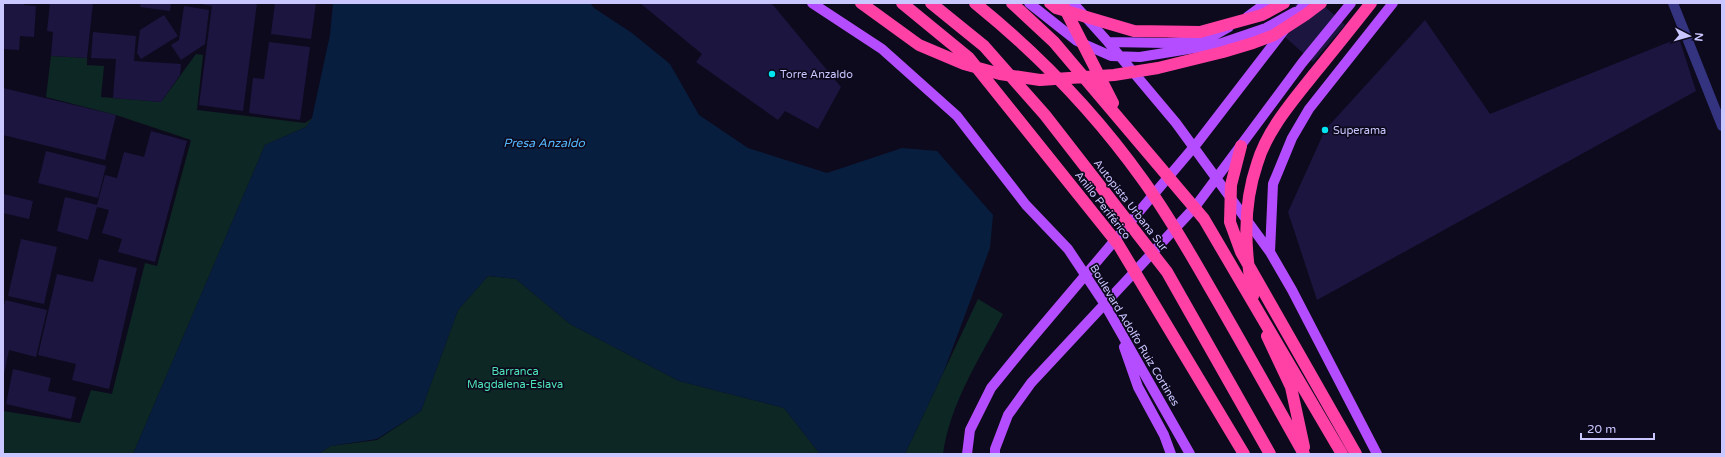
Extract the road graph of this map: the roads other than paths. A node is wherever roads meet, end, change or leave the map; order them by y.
1 (812, 3) edge
2 (902, 3) edge
3 (931, 3) edge
4 (975, 3) edge
5 (1012, 3) edge
6 (1030, 3) edge
7 (1050, 3) edge
8 (1062, 3) edge
9 (1073, 3) edge
10 (1266, 3) edge
11 (1284, 3) edge
12 (1321, 3) edge
13 (1351, 3) edge
14 (1371, 3) edge
15 (1393, 3) edge
16 (1673, 3) edge
17 (862, 4) edge
18 (1302, 7) edge
19 (1108, 42) junction
20 (1122, 120) junction
21 (1722, 126) edge
22 (1241, 146) junction
23 (1270, 252) junction
24 (1120, 333) junction
25 (967, 454) edge
26 (995, 454) edge
27 (1171, 454) edge
28 (1190, 454) edge
29 (1244, 454) edge
30 (1270, 454) edge
31 (1305, 454) edge
32 (1342, 454) edge
33 (1356, 454) edge
34 (1377, 454) edge

1 - 24 main road, Boulevard Adolfo Ruiz Cortines
2 - 29 highway, Anillo Periférico
3 - 30 highway, Autopista Urbana Sur
4 - 31 highway, Autopista Urbana Sur
5 - 20 highway
6 - 18 main road
7 - 11 highway
8 - 20 highway
9 - 19 main road
10 - 19 main road
12 - 17 highway
13 - 22 main road
14 - 31 highway
15 - 23 main road
16 - 21 street
18 - 25 main road
19 - 23 main road
20 - 32 highway
22 - 26 main road
22 - 33 highway
23 - 34 main road
24 - 27 main road
24 - 28 main road, Boulevard Adolfo Ruiz Cortines

